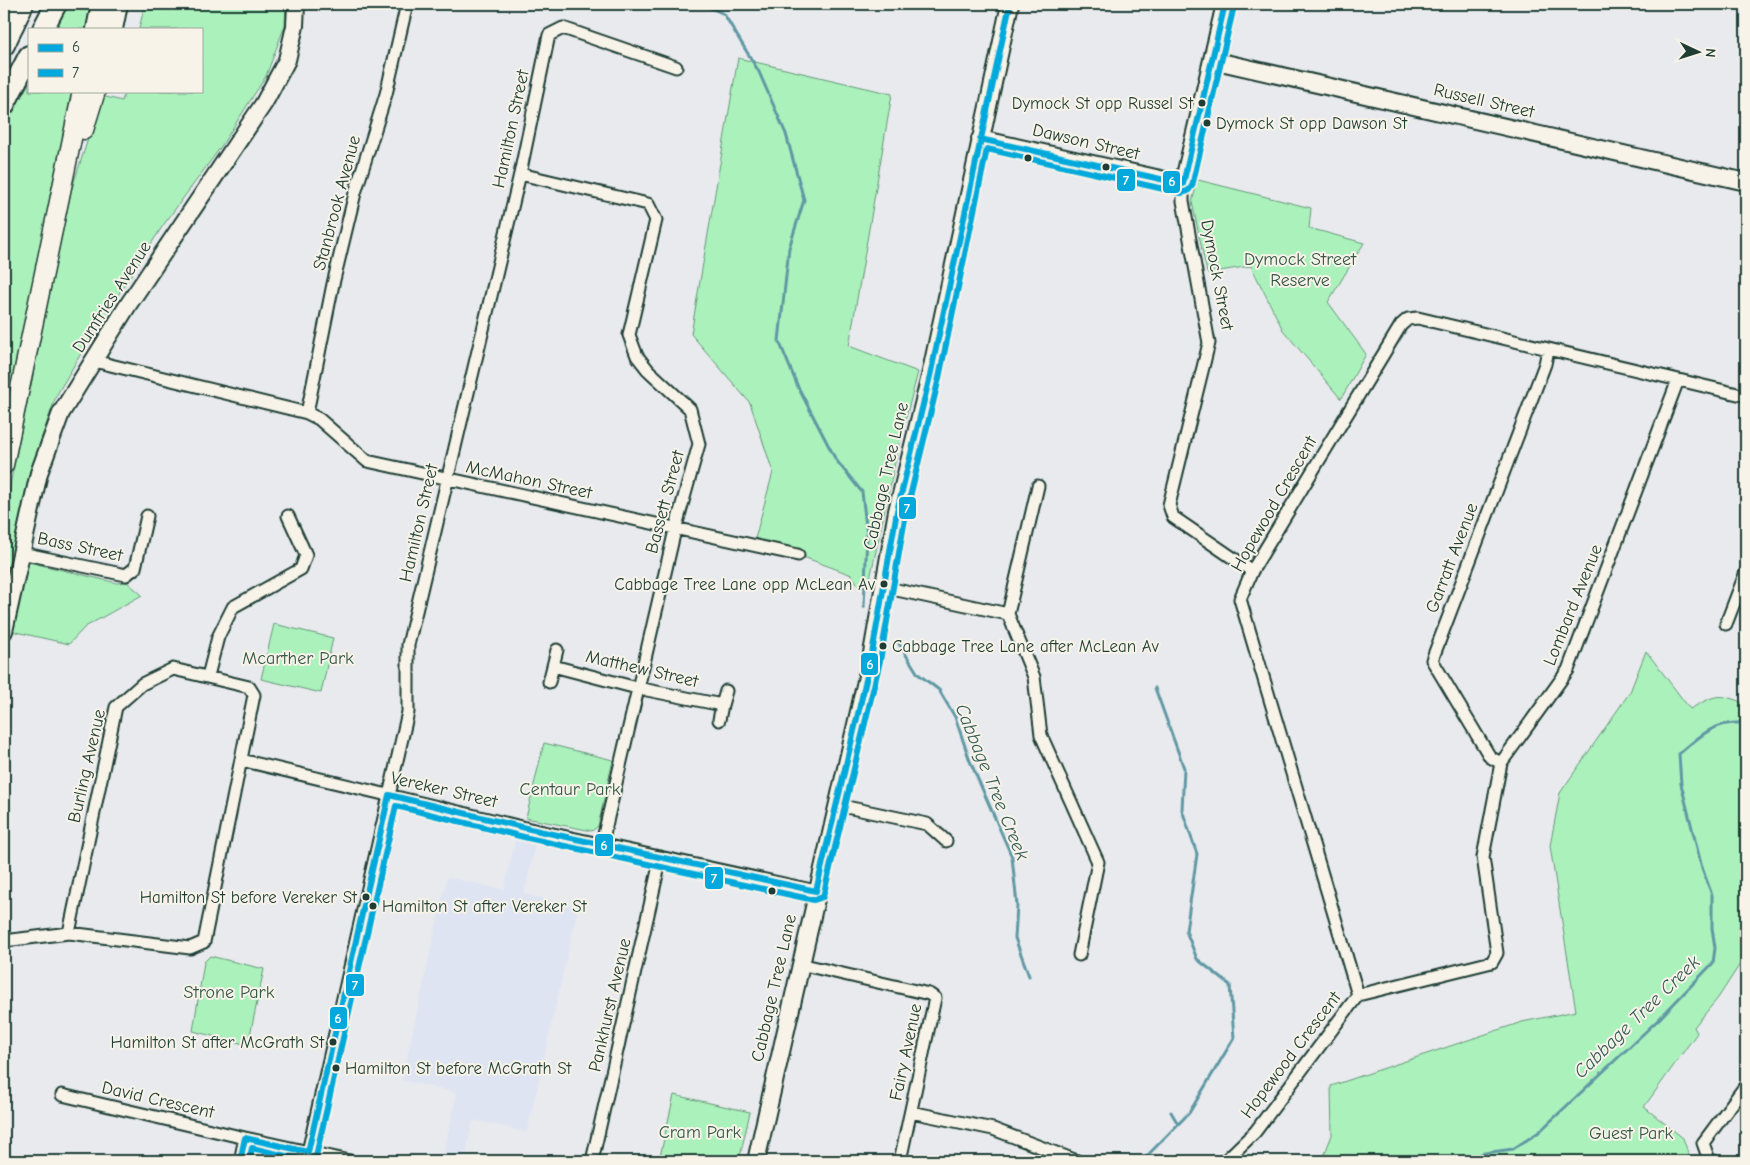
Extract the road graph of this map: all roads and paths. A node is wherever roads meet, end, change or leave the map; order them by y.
1 (23, 4) edge
2 (50, 4) edge
3 (56, 4) edge
4 (100, 4) edge
5 (118, 4) edge
6 (296, 4) edge
7 (406, 4) edge
8 (1010, 4) edge
9 (1225, 4) edge
10 (38, 28) edge
11 (44, 28) edge
12 (95, 28) edge
13 (112, 28) edge
14 (4, 45) edge
15 (28, 47) edge
16 (28, 58) edge
17 (1212, 60) junction
18 (676, 67) dead end
19 (4, 88) edge
20 (82, 92) edge
21 (96, 92) edge
22 (4, 105) edge
23 (980, 138) junction
24 (520, 174) junction
25 (1746, 182) edge
26 (1184, 184) junction
27 (57, 219) junction
28 (1548, 350) junction
29 (94, 361) junction
30 (1678, 380) junction
31 (1746, 396) edge
32 (307, 413) junction
33 (4, 464) edge
34 (447, 480) junction
35 (1038, 486) dead end
36 (147, 516) dead end
37 (288, 516) dead end
38 (675, 530) junction
39 (21, 552) junction
40 (798, 555) dead end
41 (1252, 572) junction
42 (1746, 572) edge
43 (883, 587) junction
44 (1008, 614) junction
45 (1726, 624) dead end
46 (4, 631) edge
47 (557, 650) dead end
48 (553, 666) junction
49 (208, 676) junction
50 (549, 682) dead end
51 (638, 688) junction
52 (726, 691) dead end
53 (722, 706) junction
54 (719, 720) dead end
55 (241, 760) junction
56 (1501, 763) junction
57 (389, 795) junction
58 (837, 805) junction
59 (946, 841) dead end
60 (602, 844) junction
61 (661, 857) junction
62 (816, 892) junction
63 (69, 933) junction
64 (4, 941) edge
65 (1079, 955) dead end
66 (800, 964) junction
67 (1358, 994) junction
68 (1746, 1085) edge
69 (62, 1095) dead end
70 (911, 1112) junction
71 (245, 1138) junction
72 (308, 1152) junction
73 (240, 1161) edge
74 (350, 1161) edge
75 (592, 1161) edge
76 (756, 1161) edge
77 (900, 1161) edge
78 (1076, 1161) edge
79 (1224, 1161) edge
80 (1714, 1161) edge

1 - 14 highway
2 - 10 highway
3 - 11 highway
4 - 12 highway
5 - 13 highway
6 - 29 main road, Dumfries Avenue
7 - 32 street, Stanbrook Avenue
8 - 23 main road, Cabbage Tree Lane
9 - 17 main road, Dymock Street
15 - 19 highway
16 - 22 highway
17 - 25 main road, Russell Street
17 - 26 main road, Dymock Street
18 - 24 street, Hamilton Street
20 - 27 main road
21 - 27 main road
23 - 26 main road, Dawson Street
23 - 43 main road, Cabbage Tree Lane
24 - 34 street, Hamilton Street
24 - 38 street, Bassett Street
26 - 41 street, Dymock Street
27 - 33 main road
28 - 30 street, Hopewood Crescent
28 - 41 street, Hopewood Crescent
28 - 56 street, Garratt Avenue
29 - 32 street, McMahon Street
29 - 39 main road, Dumfries Avenue
30 - 31 street, Hopewood Crescent
30 - 56 street, Lombard Avenue
32 - 34 street, McMahon Street
34 - 38 street, McMahon Street
34 - 57 street, Hamilton Street
35 - 44 street
36 - 39 street, Bass Street
37 - 49 street
38 - 40 street, McMahon Street
38 - 51 street, Bassett Street
39 - 46 main road, Dumfries Avenue
41 - 67 street, Hopewood Crescent
42 - 45 street
43 - 44 street
43 - 58 main road, Cabbage Tree Lane
44 - 65 street
47 - 48 street
48 - 50 street
48 - 51 street, Matthew Street
49 - 55 street, Burling Avenue
49 - 63 street, Burling Avenue
51 - 53 street, Matthew Street
51 - 60 street, Bassett Street
52 - 53 street
53 - 54 street
55 - 57 street, Vereker Street
55 - 63 street, Burling Avenue
56 - 67 street, Lombard Avenue
57 - 60 street, Vereker Street
57 - 72 street, Hamilton Street
58 - 59 street
58 - 62 main road, Cabbage Tree Lane
60 - 61 street, Vereker Street
61 - 62 street, Vereker Street
61 - 75 street, Pankhurst Avenue
62 - 66 main road, Cabbage Tree Lane
63 - 64 street
66 - 70 street, Fairy Avenue
66 - 76 main road, Cabbage Tree Lane
67 - 79 street, Hopewood Crescent
68 - 80 street
69 - 71 street, David Crescent
70 - 77 street, Fairy Avenue
70 - 78 street
71 - 72 street, David Crescent
71 - 73 street
72 - 74 street, David Crescent

